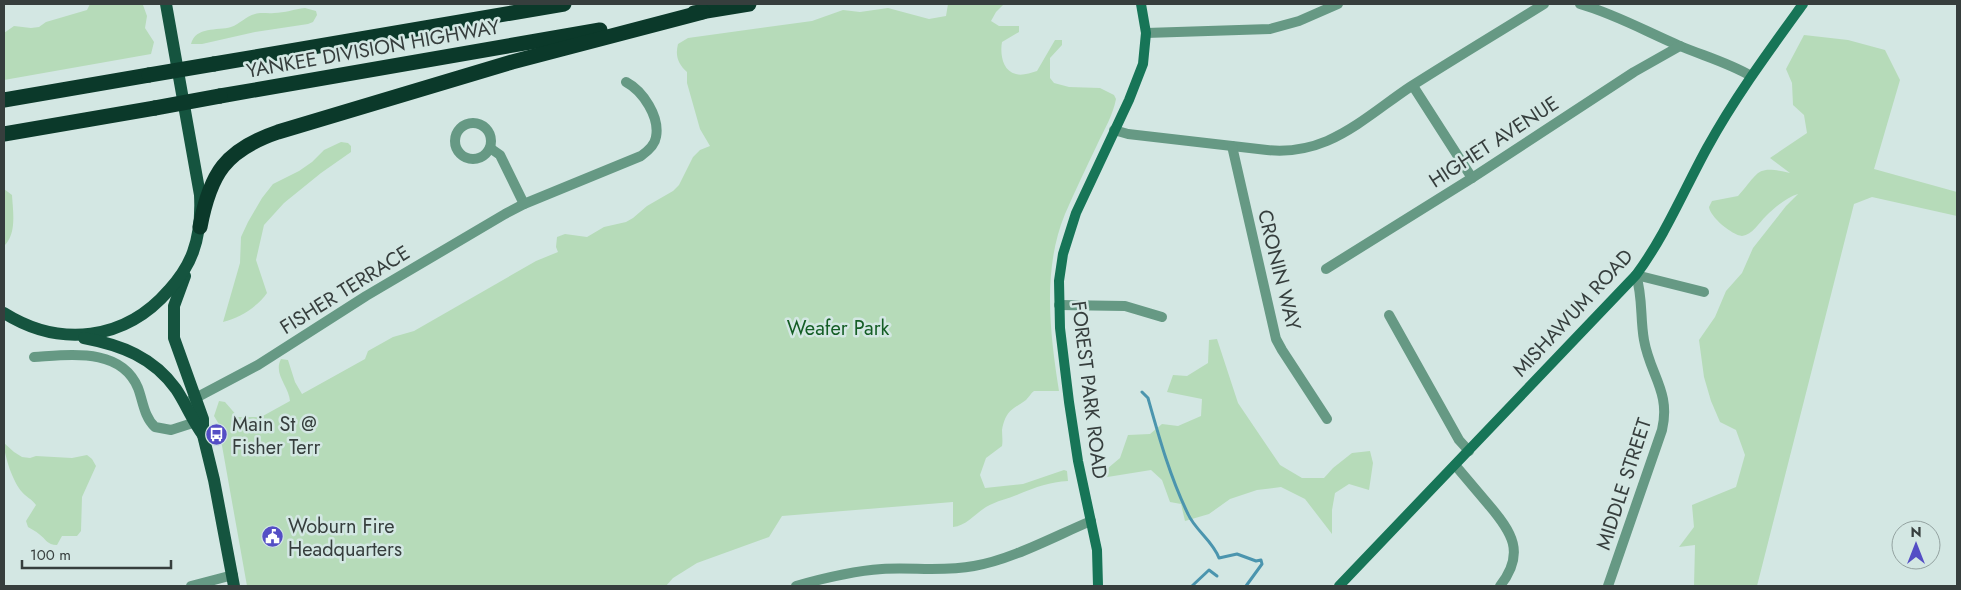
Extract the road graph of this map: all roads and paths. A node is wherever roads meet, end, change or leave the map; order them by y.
1 (166, 4) edge
2 (564, 4) edge
3 (749, 4) edge
4 (1141, 4) edge
5 (1338, 4) edge
6 (1544, 4) edge
7 (1580, 4) edge
8 (1803, 4) edge
9 (703, 12) junction
10 (1146, 32) junction
11 (1680, 46) junction
12 (1751, 76) junction
13 (626, 82) dead end
14 (1413, 86) junction
15 (4, 100) edge
16 (1114, 130) junction
17 (4, 134) edge
18 (1232, 146) junction
19 (490, 148) dead end
20 (1472, 178) junction
21 (524, 204) junction
22 (200, 227) junction
23 (189, 262) junction
24 (1326, 268) dead end
25 (1636, 275) junction
26 (1704, 292) dead end
27 (1059, 304) junction
28 (4, 313) edge
29 (1389, 315) dead end
30 (1162, 317) dead end
31 (59, 335) junction
32 (34, 357) dead end
33 (190, 401) junction
34 (1327, 419) dead end
35 (199, 421) junction
36 (1468, 451) junction
37 (1455, 465) junction
38 (1091, 521) junction
39 (234, 581) edge
40 (191, 586) edge
41 (796, 586) edge
42 (1098, 586) edge
43 (1339, 586) edge
44 (1500, 586) edge
45 (1608, 586) edge

1 - 22 main road
2 - 15 highway, YANKEE DIVISION HIGHWAY, bridge
3 - 9 highway, YANKEE DIVISION HIGHWAY
4 - 10 main road, FOREST PARK ROAD
5 - 10 street
6 - 14 street
7 - 11 street
8 - 12 main road, MISHAWUM ROAD
9 - 17 highway, YANKEE DIVISION HIGHWAY, bridge
9 - 22 highway
10 - 16 main road, FOREST PARK ROAD
11 - 12 street
11 - 20 street, HIGHET AVENUE
12 - 25 main road, MISHAWUM ROAD
13 - 21 street, FISHER TERRACE
14 - 18 street
14 - 20 street
16 - 18 street
16 - 27 main road, FOREST PARK ROAD
18 - 34 street, CRONIN WAY
19 - 21 street
20 - 24 street, HIGHET AVENUE
21 - 33 street, FISHER TERRACE
22 - 23 main road
23 - 31 main road
23 - 33 main road
25 - 26 street
25 - 36 main road, MISHAWUM ROAD
25 - 45 street, MIDDLE STREET
27 - 30 street
27 - 38 main road, FOREST PARK ROAD
28 - 31 main road
29 - 36 street
31 - 33 main road
32 - 35 street
33 - 35 main road
35 - 39 main road
36 - 37 main road, MISHAWUM ROAD
37 - 43 main road, MISHAWUM ROAD
37 - 44 street
38 - 41 street
38 - 42 main road, FOREST PARK ROAD
39 - 40 street

